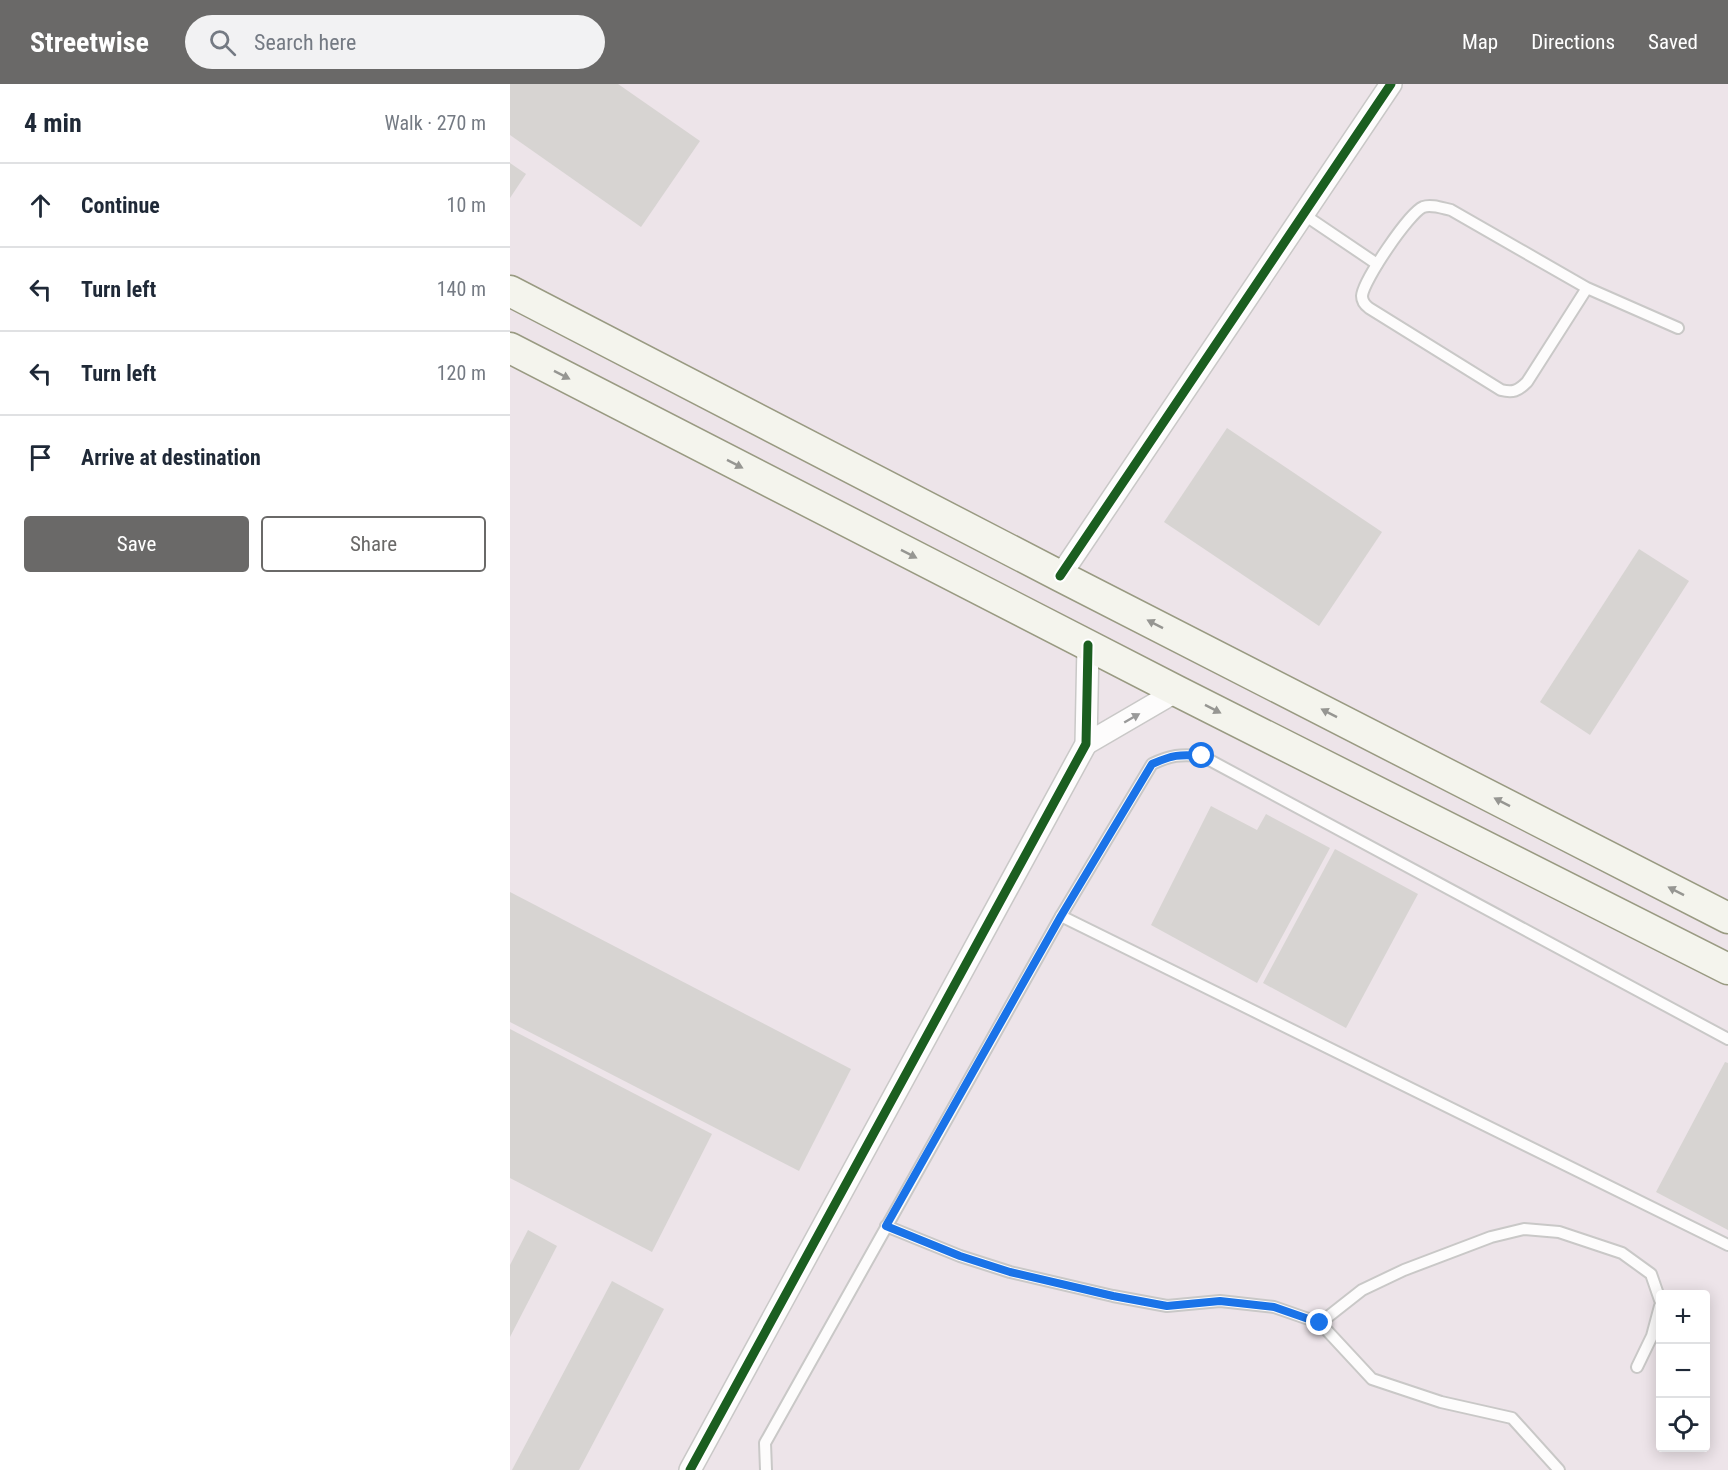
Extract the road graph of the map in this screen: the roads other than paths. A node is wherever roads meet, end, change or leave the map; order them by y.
1 (1391, 84) edge
2 (1303, 214) junction
3 (1377, 264) junction
4 (1587, 288) junction
5 (510, 291) edge
6 (1678, 328) dead end
7 (510, 348) edge
8 (1060, 576) junction
9 (1088, 645) junction
10 (1177, 691) junction
11 (1086, 744) junction
12 (1061, 916) junction
13 (1728, 918) edge
14 (1728, 969) edge
15 (1728, 1039) edge
16 (886, 1226) junction
17 (1728, 1245) edge
18 (1657, 1290) edge
19 (1656, 1321) edge
20 (1320, 1323) junction
21 (1637, 1367) dead end
22 (690, 1470) edge
23 (766, 1470) edge
24 (1558, 1470) edge

1 - 2 street
2 - 3 lane
2 - 8 street
3 - 4 lane
3 - 4 lane
4 - 6 lane
5 - 8 main road
7 -> 9 main road
13 -> 8 main road
9 - 10 main road
9 - 11 street
11 -> 10 street
10 -> 14 main road
11 - 22 street
12 - 15 lane
12 - 16 lane
12 - 17 lane
16 - 20 lane
16 - 23 lane
18 - 20 lane
19 - 21 lane
20 - 24 lane

